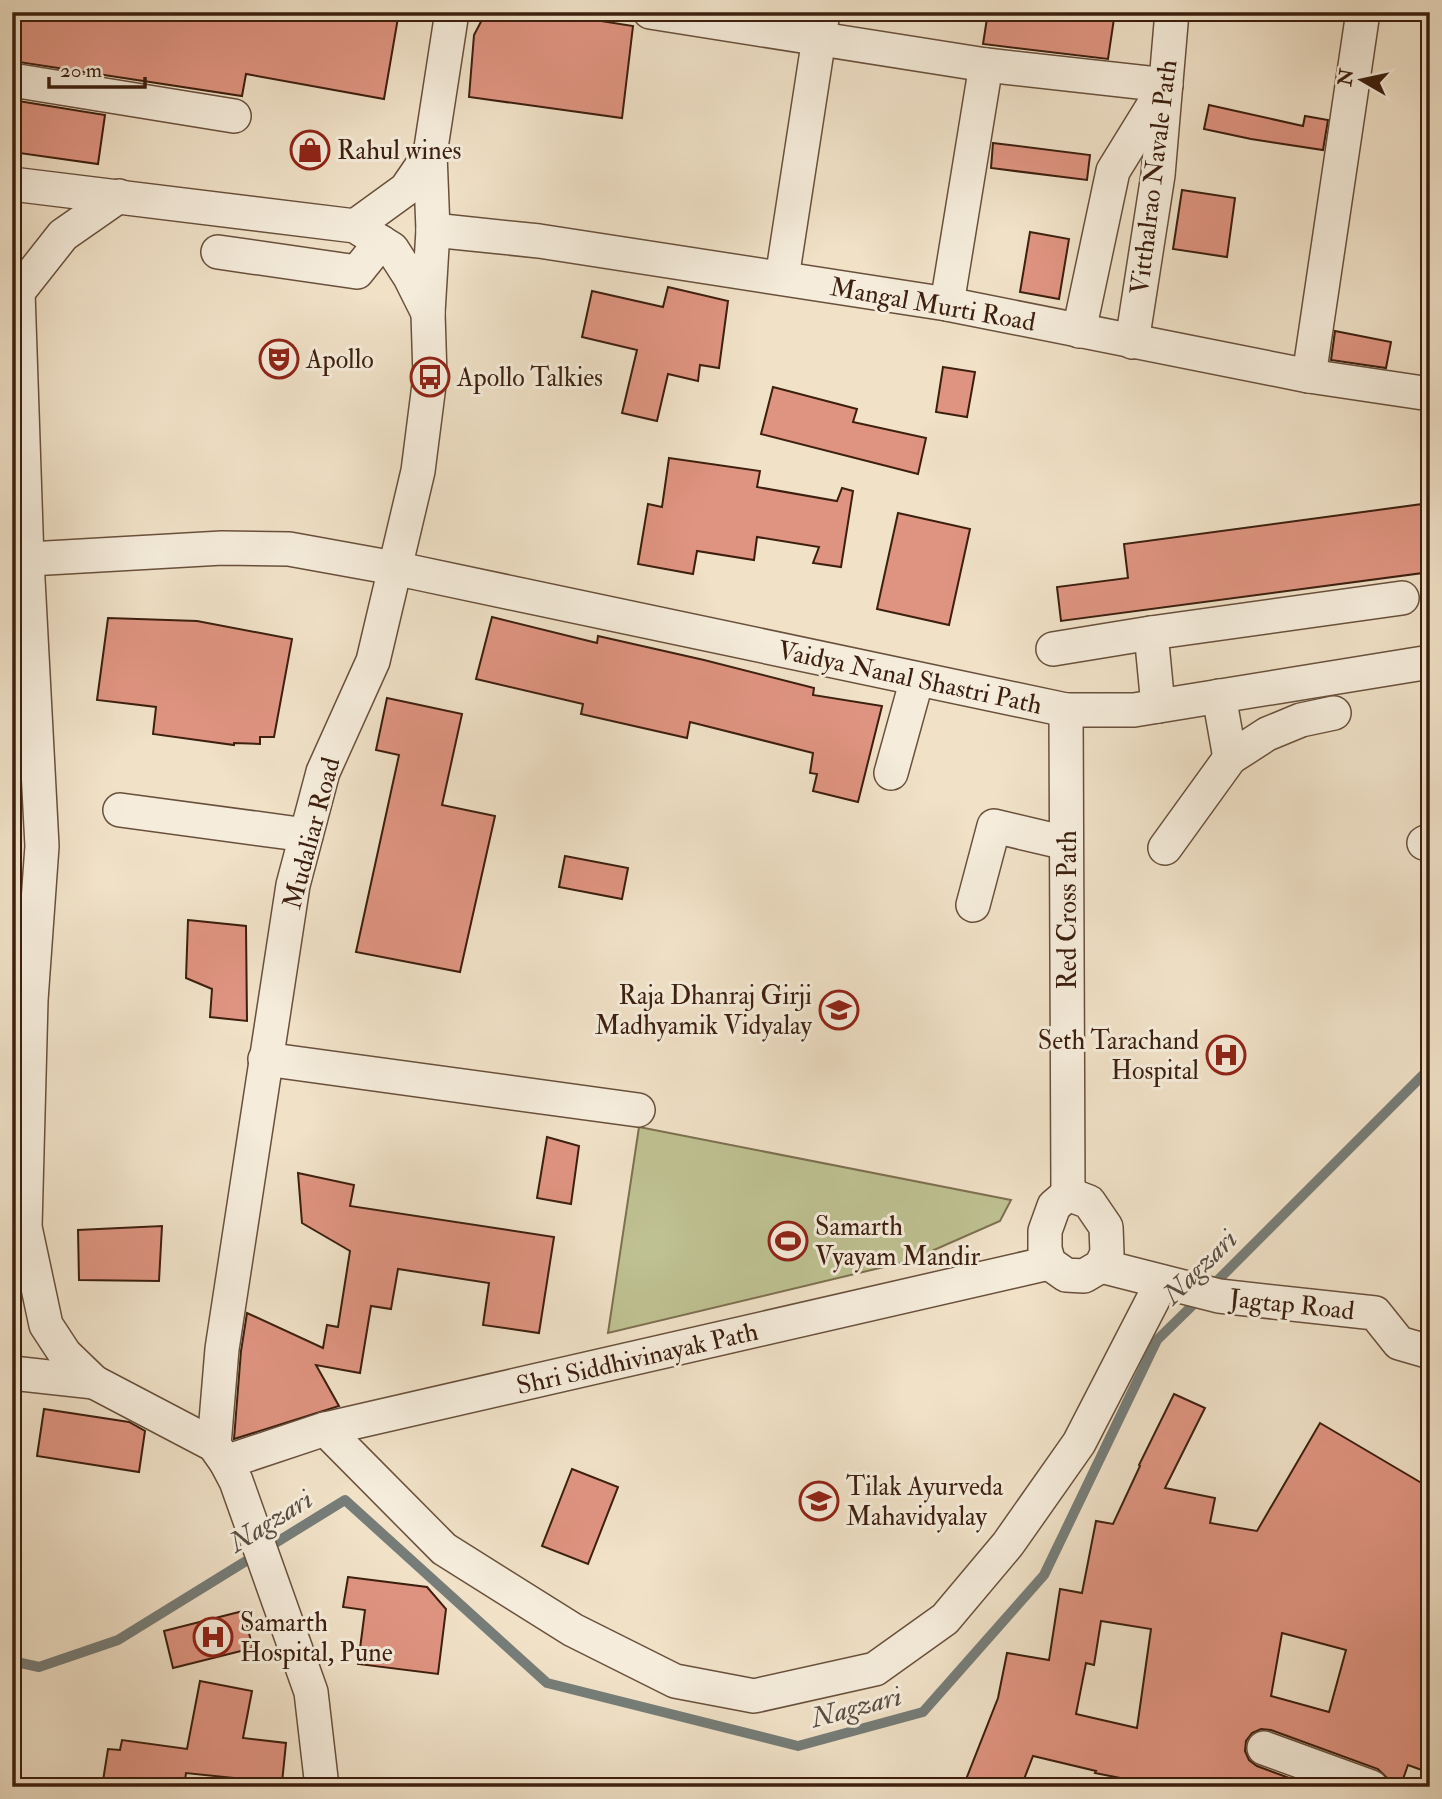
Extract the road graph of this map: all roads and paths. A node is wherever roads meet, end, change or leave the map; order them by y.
1 (452, 12) edge
2 (650, 12) edge
3 (1172, 12) edge
4 (1363, 12) edge
5 (821, 25) edge
6 (986, 65) junction
7 (12, 80) edge
8 (1166, 85) junction
9 (234, 116) dead end
10 (430, 154) junction
11 (12, 184) edge
12 (119, 196) junction
13 (433, 230) junction
14 (368, 234) junction
15 (218, 252) dead end
16 (782, 278) junction
17 (15, 289) edge
18 (947, 304) junction
19 (428, 313) junction
20 (1079, 331) junction
21 (1132, 342) junction
22 (1309, 376) junction
23 (1430, 394) edge
24 (20, 560) edge
25 (394, 568) junction
26 (1402, 598) dead end
27 (1151, 633) junction
28 (1053, 649) dead end
29 (1430, 662) edge
30 (917, 679) junction
31 (1219, 696) junction
32 (1158, 706) junction
33 (1066, 710) junction
34 (1334, 713) dead end
35 (1230, 758) junction
36 (891, 773) dead end
37 (120, 810) dead end
38 (306, 835) junction
39 (1066, 843) junction
40 (1165, 848) dead end
41 (973, 905) dead end
42 (265, 1059) junction
43 (638, 1110) dead end
44 (20, 1112) edge
45 (1068, 1194) junction
46 (1049, 1263) junction
47 (1101, 1266) junction
48 (1189, 1289) junction
49 (1430, 1352) edge
50 (12, 1373) edge
51 (94, 1382) junction
52 (325, 1429) junction
53 (225, 1463) junction
54 (1264, 1748) dead end
55 (322, 1787) edge
56 (1371, 1787) edge

1 - 10 street
2 - 5 street
3 - 8 street, Vitthalrao Navale Path
4 - 22 street
5 - 6 street
5 - 16 street
6 - 8 street
6 - 18 street
7 - 9 street
8 - 20 street
8 - 21 street, Vitthalrao Navale Path
10 - 13 street, Mudaliar Road
10 - 14 street
11 - 12 street
12 - 14 street
12 - 17 street
13 - 16 street, Mangal Murti Road
13 - 19 street, Mudaliar Road
14 - 15 street
14 - 19 street
16 - 18 street, Mangal Murti Road
17 - 24 street
18 - 20 street, Mangal Murti Road
19 - 25 street, Mudaliar Road
20 - 21 street, Mangal Murti Road
21 - 22 street, Mangal Murti Road
22 - 23 street, Mangal Murti Road
24 - 25 street, Vaidya Nanal Shastri Path
24 - 44 street
25 - 30 street, Vaidya Nanal Shastri Path
25 - 38 street, Mudaliar Road
26 - 27 street
27 - 28 street
27 - 32 street
29 - 31 street, Vaidya Nanal Shastri Path
30 - 33 street, Vaidya Nanal Shastri Path
30 - 36 street
31 - 32 street, Vaidya Nanal Shastri Path
31 - 35 street
32 - 33 street, Vaidya Nanal Shastri Path
33 - 39 street, Red Cross Path
34 - 35 street
35 - 40 street
37 - 38 street
38 - 42 street, Mudaliar Road
39 - 41 street
39 - 45 street, Red Cross Path
42 - 43 street
42 - 53 street, Mudaliar Road
44 - 51 street
45 - 46 street
45 - 47 street
46 - 47 street
46 - 52 street, Shri Siddhivinayak Path
47 - 48 street, Jagtap Road
48 - 49 street, Jagtap Road
48 - 52 street
50 - 51 street
51 - 53 street
52 - 53 street, Shri Siddhivinayak Path
53 - 55 street
54 - 56 street

